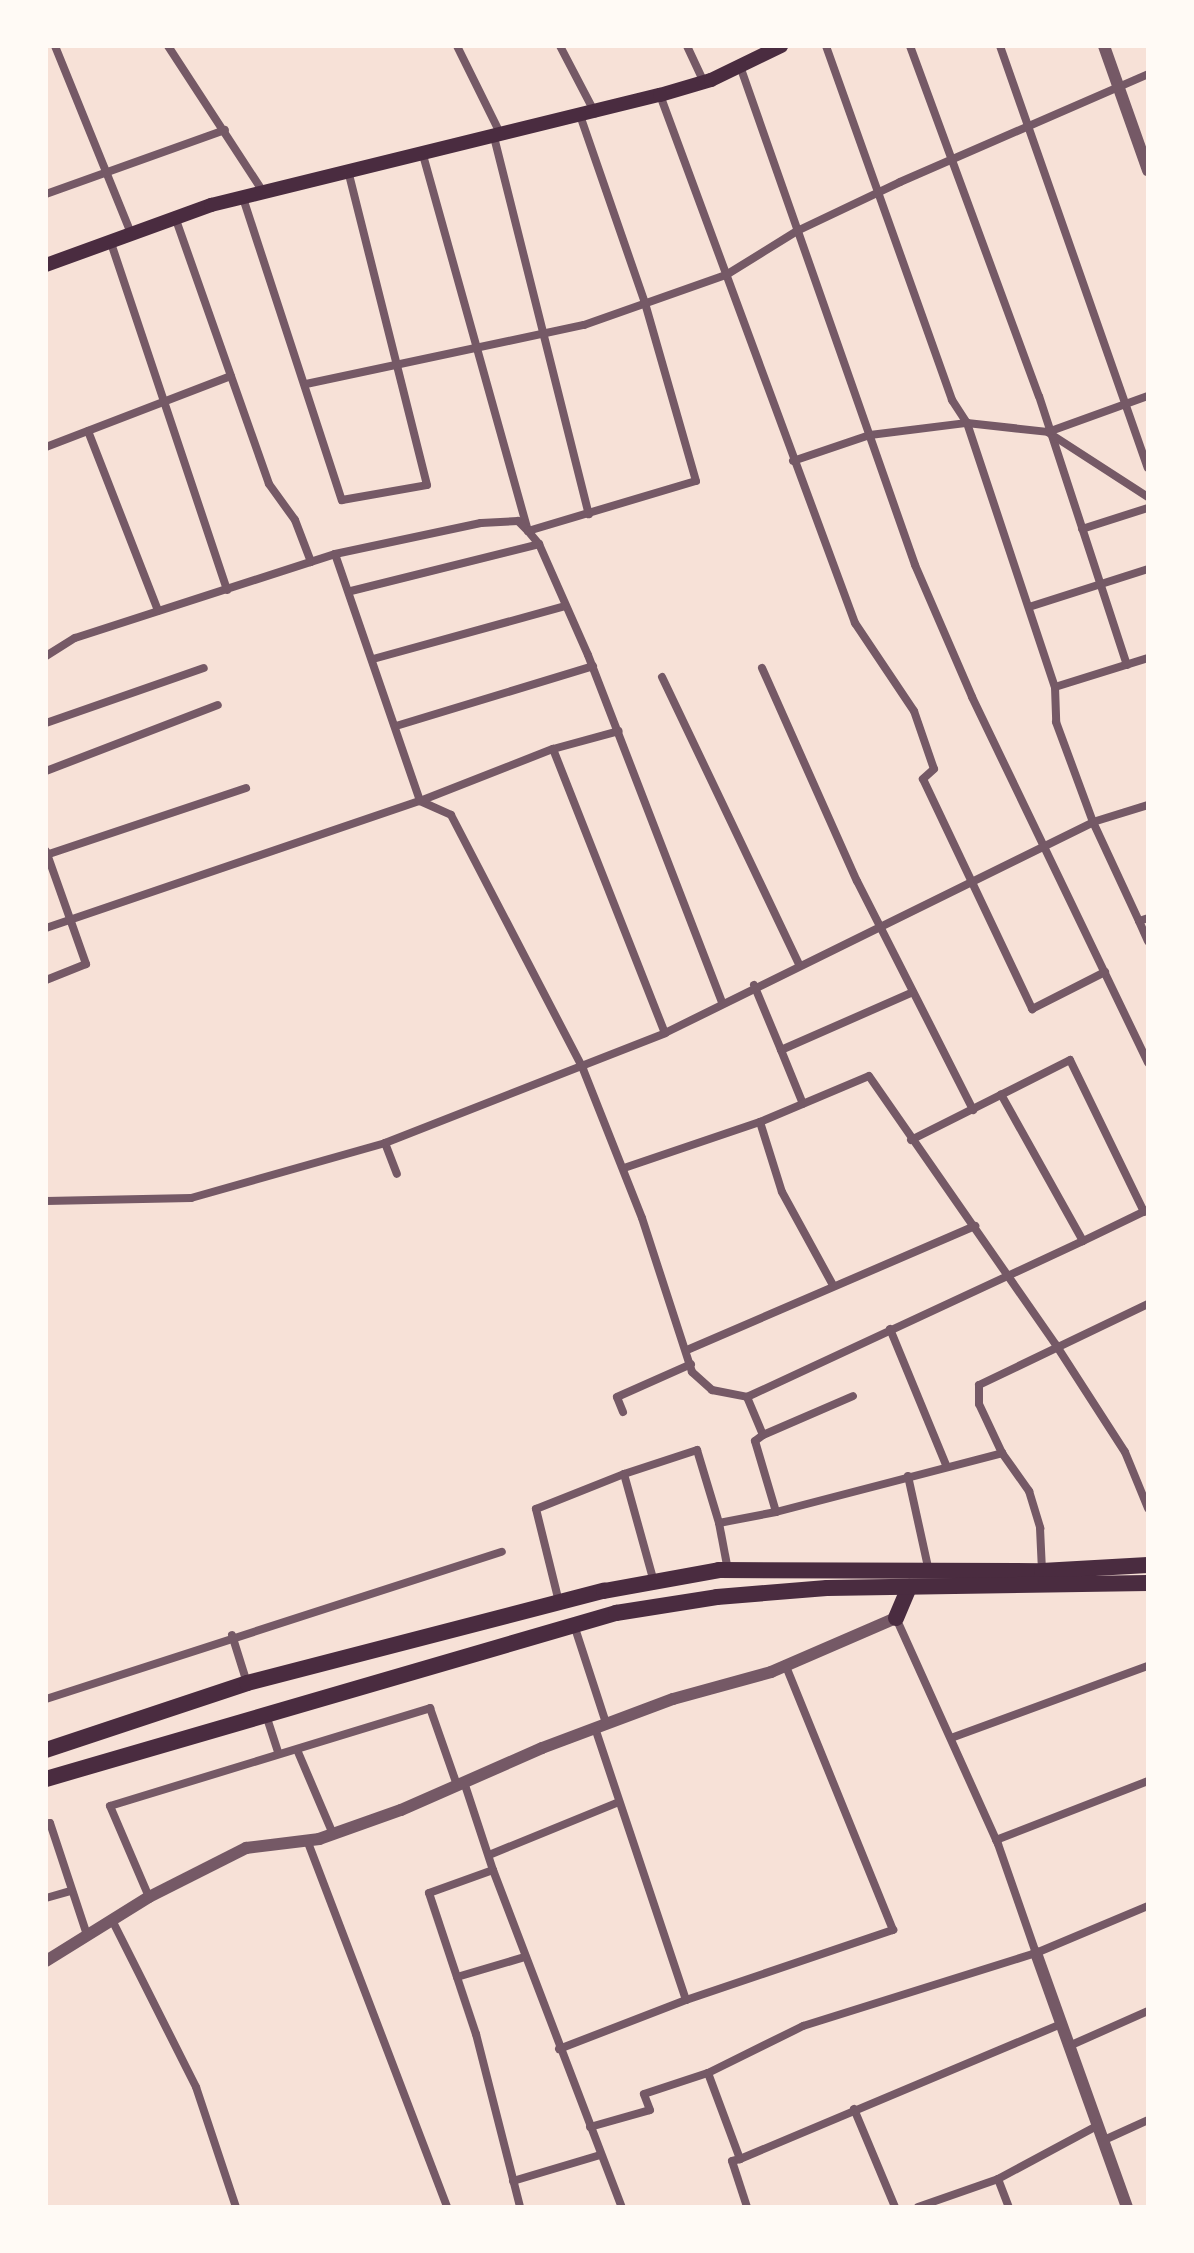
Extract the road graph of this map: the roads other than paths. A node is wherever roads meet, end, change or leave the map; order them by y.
1 (55, 46) edge
2 (168, 46) edge
3 (457, 46) edge
4 (560, 46) edge
5 (687, 46) edge
6 (781, 46) edge
7 (826, 46) edge
8 (910, 46) edge
9 (1000, 46) edge
10 (1104, 46) edge
11 (740, 66) junction
12 (1148, 74) edge
13 (704, 82) junction
14 (1119, 85) junction
15 (660, 95) junction
16 (588, 116) junction
17 (1029, 125) junction
18 (225, 130) junction
19 (498, 136) junction
20 (423, 155) junction
21 (950, 159) junction
22 (1148, 170) edge
23 (348, 171) junction
24 (108, 174) junction
25 (263, 192) junction
26 (877, 193) junction
27 (46, 194) edge
28 (243, 198) junction
29 (175, 217) junction
30 (797, 231) junction
31 (131, 233) junction
32 (110, 239) junction
33 (46, 265) edge
34 (726, 275) junction
35 (645, 303) junction
36 (544, 334) junction
37 (476, 347) junction
38 (394, 364) junction
39 (231, 376) junction
40 (306, 384) junction
41 (1148, 396) edge
42 (166, 401) junction
43 (1127, 403) junction
44 (967, 423) junction
45 (88, 431) junction
46 (1048, 432) junction
47 (870, 435) junction
48 (46, 447) edge
49 (1146, 453) edge
50 (793, 461) junction
51 (1148, 468) edge
52 (1148, 497) edge
53 (1148, 508) edge
54 (589, 514) junction
55 (1082, 529) junction
56 (528, 531) junction
57 (539, 544) junction
58 (335, 554) junction
59 (311, 562) junction
60 (1148, 569) edge
61 (1100, 584) junction
62 (227, 590) junction
63 (351, 591) junction
64 (565, 606) junction
65 (1029, 607) junction
66 (158, 611) junction
67 (46, 656) edge
68 (1148, 658) edge
69 (373, 659) junction
70 (1127, 665) junction
71 (593, 666) junction
72 (204, 668) dead end
73 (762, 668) dead end
74 (662, 677) dead end
75 (1055, 687) junction
76 (218, 705) dead end
77 (46, 723) edge
78 (396, 726) junction
79 (619, 731) junction
80 (553, 749) junction
81 (46, 771) edge
82 (246, 788) dead end
83 (420, 801) junction
84 (1148, 805) edge
85 (1093, 822) junction
86 (1045, 844) junction
87 (46, 853) edge
88 (972, 882) junction
89 (71, 919) junction
90 (1143, 919) edge
91 (879, 927) junction
92 (46, 928) edge
93 (1148, 941) edge
94 (799, 964) junction
95 (1105, 972) junction
96 (46, 980) edge
97 (754, 985) junction
98 (913, 992) junction
99 (722, 1002) junction
100 (665, 1033) junction
101 (781, 1050) junction
102 (1148, 1063) edge
103 (583, 1069) junction
104 (1001, 1094) junction
105 (803, 1104) junction
106 (973, 1110) junction
107 (760, 1122) junction
108 (911, 1140) junction
109 (385, 1143) junction
110 (624, 1168) junction
111 (397, 1174) dead end
112 (46, 1201) edge
113 (1146, 1211) edge
114 (975, 1226) junction
115 (1083, 1241) junction
116 (1008, 1274) junction
117 (833, 1285) junction
118 (1148, 1304) edge
119 (890, 1329) junction
120 (1056, 1345) junction
121 (687, 1350) junction
122 (691, 1364) junction
123 (853, 1396) dead end
124 (747, 1397) junction
125 (623, 1412) dead end
126 (763, 1435) junction
127 (1002, 1453) junction
128 (947, 1467) junction
129 (624, 1474) junction
130 (908, 1476) junction
131 (1148, 1508) edge
132 (776, 1512) junction
133 (719, 1523) junction
134 (502, 1552) dead end
135 (1148, 1565) edge
136 (928, 1567) junction
137 (728, 1570) junction
138 (1042, 1571) junction
139 (654, 1582) junction
140 (1148, 1583) edge
141 (909, 1587) junction
142 (560, 1603) junction
143 (896, 1618) junction
144 (573, 1624) junction
145 (232, 1635) junction
146 (785, 1664) junction
147 (1148, 1666) edge
148 (247, 1683) junction
149 (46, 1699) edge
150 (265, 1712) junction
151 (601, 1726) junction
152 (951, 1738) junction
153 (46, 1750) edge
154 (278, 1752) junction
155 (298, 1752) junction
156 (46, 1779) edge
157 (1148, 1781) edge
158 (460, 1784) junction
159 (619, 1802) junction
160 (46, 1824) edge
161 (333, 1834) junction
162 (307, 1840) junction
163 (996, 1840) junction
164 (489, 1855) junction
165 (493, 1870) junction
166 (70, 1891) junction
167 (149, 1897) junction
168 (46, 1898) edge
169 (1148, 1906) edge
170 (112, 1920) junction
171 (87, 1935) junction
172 (1036, 1953) junction
173 (525, 1957) junction
174 (46, 1961) edge
175 (457, 1977) junction
176 (686, 2000) junction
177 (1148, 2011) edge
178 (1061, 2024) junction
179 (1069, 2046) junction
180 (559, 2049) junction
181 (708, 2073) junction
182 (854, 2109) junction
183 (1148, 2120) edge
184 (1097, 2126) junction
185 (590, 2127) junction
186 (1102, 2141) junction
187 (600, 2155) junction
188 (740, 2159) junction
189 (998, 2179) junction
190 (513, 2181) junction
191 (235, 2207) edge
192 (447, 2207) edge
193 (520, 2207) edge
194 (622, 2207) edge
195 (747, 2207) edge
196 (895, 2207) edge
197 (918, 2207) edge
198 (1009, 2207) edge
199 (1127, 2207) edge

1 - 24 street
2 - 18 street
3 - 19 street
4 - 16 street
5 - 13 street
6 - 11 main road
7 - 26 street
8 - 21 street
9 - 17 street
10 - 14 street
11 - 13 main road
11 - 30 street
12 - 14 street
13 - 15 main road
14 - 17 street
14 - 22 street
15 - 16 main road
15 - 34 street
16 - 19 main road
16 - 35 street
17 - 21 street
17 - 43 street
18 - 24 street
18 - 25 street
19 - 20 main road
19 - 36 street
20 - 23 main road
20 - 37 street
21 - 26 street
21 - 46 street
23 - 25 main road
23 - 38 street
24 - 27 street
24 - 31 street
25 - 28 main road
26 - 30 street
26 - 44 street
28 - 29 main road
28 - 40 street
29 - 31 main road
29 - 39 street
30 - 34 street
30 - 47 street
31 - 32 main road
32 - 33 main road
32 - 42 street
34 - 35 street
34 - 50 street
35 - 36 street
35 - 54 street
36 - 37 street
36 - 54 street
37 - 38 street
37 - 56 street
38 - 40 street
38 - 40 street
39 - 42 street
39 - 59 street
41 - 43 street
42 - 45 street
42 - 62 street
43 - 46 street
43 - 49 street
44 - 46 street
44 - 47 street
44 - 65 street
45 - 48 street
45 - 66 street
46 - 52 street
46 - 55 street
47 - 50 street
47 - 86 street
49 - 51 street
50 - 88 street
53 - 55 street
54 - 56 street
55 - 61 street
56 - 57 street
56 - 58 street
57 - 63 street
57 - 64 street
58 - 59 street
58 - 63 street
59 - 62 street
60 - 61 street
61 - 65 street
61 - 70 street
62 - 66 street
63 - 69 street
64 - 69 street
64 - 71 street
65 - 75 street
66 - 67 street
68 - 70 street
69 - 78 street
70 - 75 street
71 - 78 street
71 - 79 street
72 - 77 street
73 - 91 street
74 - 94 street
75 - 85 street
76 - 81 street
78 - 83 street
79 - 80 street
79 - 99 street
80 - 83 street
80 - 100 street
82 - 87 street
83 - 89 street
83 - 103 street
84 - 85 street
85 - 86 street
85 - 90 street
86 - 88 street
86 - 95 street
87 - 89 street
88 - 91 street
88 - 95 street
89 - 92 street
89 - 96 street
90 - 93 street
91 - 94 street
91 - 98 street
94 - 97 street
95 - 102 street
97 - 99 street
97 - 101 street
98 - 101 street
98 - 106 street
99 - 100 street
100 - 103 street
101 - 105 street
103 - 109 street
103 - 110 street
104 - 106 street
104 - 113 street
104 - 115 street
105 - 107 street
105 - 108 street
106 - 108 street
107 - 110 street
107 - 117 street
108 - 114 street
109 - 111 street
109 - 112 street
110 - 121 street
113 - 115 street
114 - 116 street
114 - 117 street
115 - 116 street
116 - 119 street
116 - 120 street
117 - 121 street
118 - 120 street
119 - 124 street
119 - 128 street
120 - 127 street
120 - 131 street
121 - 122 street
122 - 124 street
122 - 125 street
123 - 126 street
124 - 126 street
126 - 132 street
127 - 128 street
127 - 138 street
128 - 130 street
129 - 133 street
129 - 139 street
129 - 142 street
130 - 132 street
130 - 136 street
132 - 133 street
133 - 137 street
134 - 145 street
135 - 138 main road
136 - 137 main road
136 - 138 main road
137 - 139 main road
139 - 142 main road
140 - 141 main road
141 - 143 main road
141 - 144 main road
142 - 148 main road
143 - 146 street
143 - 152 street
144 - 150 main road
144 - 151 street
145 - 148 street
145 - 149 street
146 - 151 street
146 - 176 street
147 - 152 street
148 - 153 main road
150 - 154 street
150 - 156 main road
151 - 158 street
151 - 159 street
152 - 163 street
154 - 155 street
154 - 167 street
155 - 158 street
155 - 161 street
157 - 163 street
158 - 161 street
158 - 164 street
159 - 164 street
159 - 176 street
160 - 166 street
161 - 162 street
162 - 167 street
162 - 192 street
163 - 172 street
164 - 165 street
165 - 173 street
165 - 175 street
166 - 168 street
166 - 171 street
167 - 170 street
169 - 172 street
170 - 171 street
170 - 191 street
171 - 174 street
172 - 178 street
172 - 181 street
173 - 175 street
173 - 180 street
175 - 190 street
176 - 180 street
177 - 179 street
178 - 179 street
178 - 182 street
179 - 184 street
180 - 185 street
181 - 185 street
181 - 188 street
182 - 188 street
182 - 196 street
183 - 186 street
184 - 186 street
184 - 189 street
185 - 187 street
186 - 199 street
187 - 190 street
187 - 194 street
188 - 195 street
189 - 197 street
189 - 198 street
190 - 193 street

